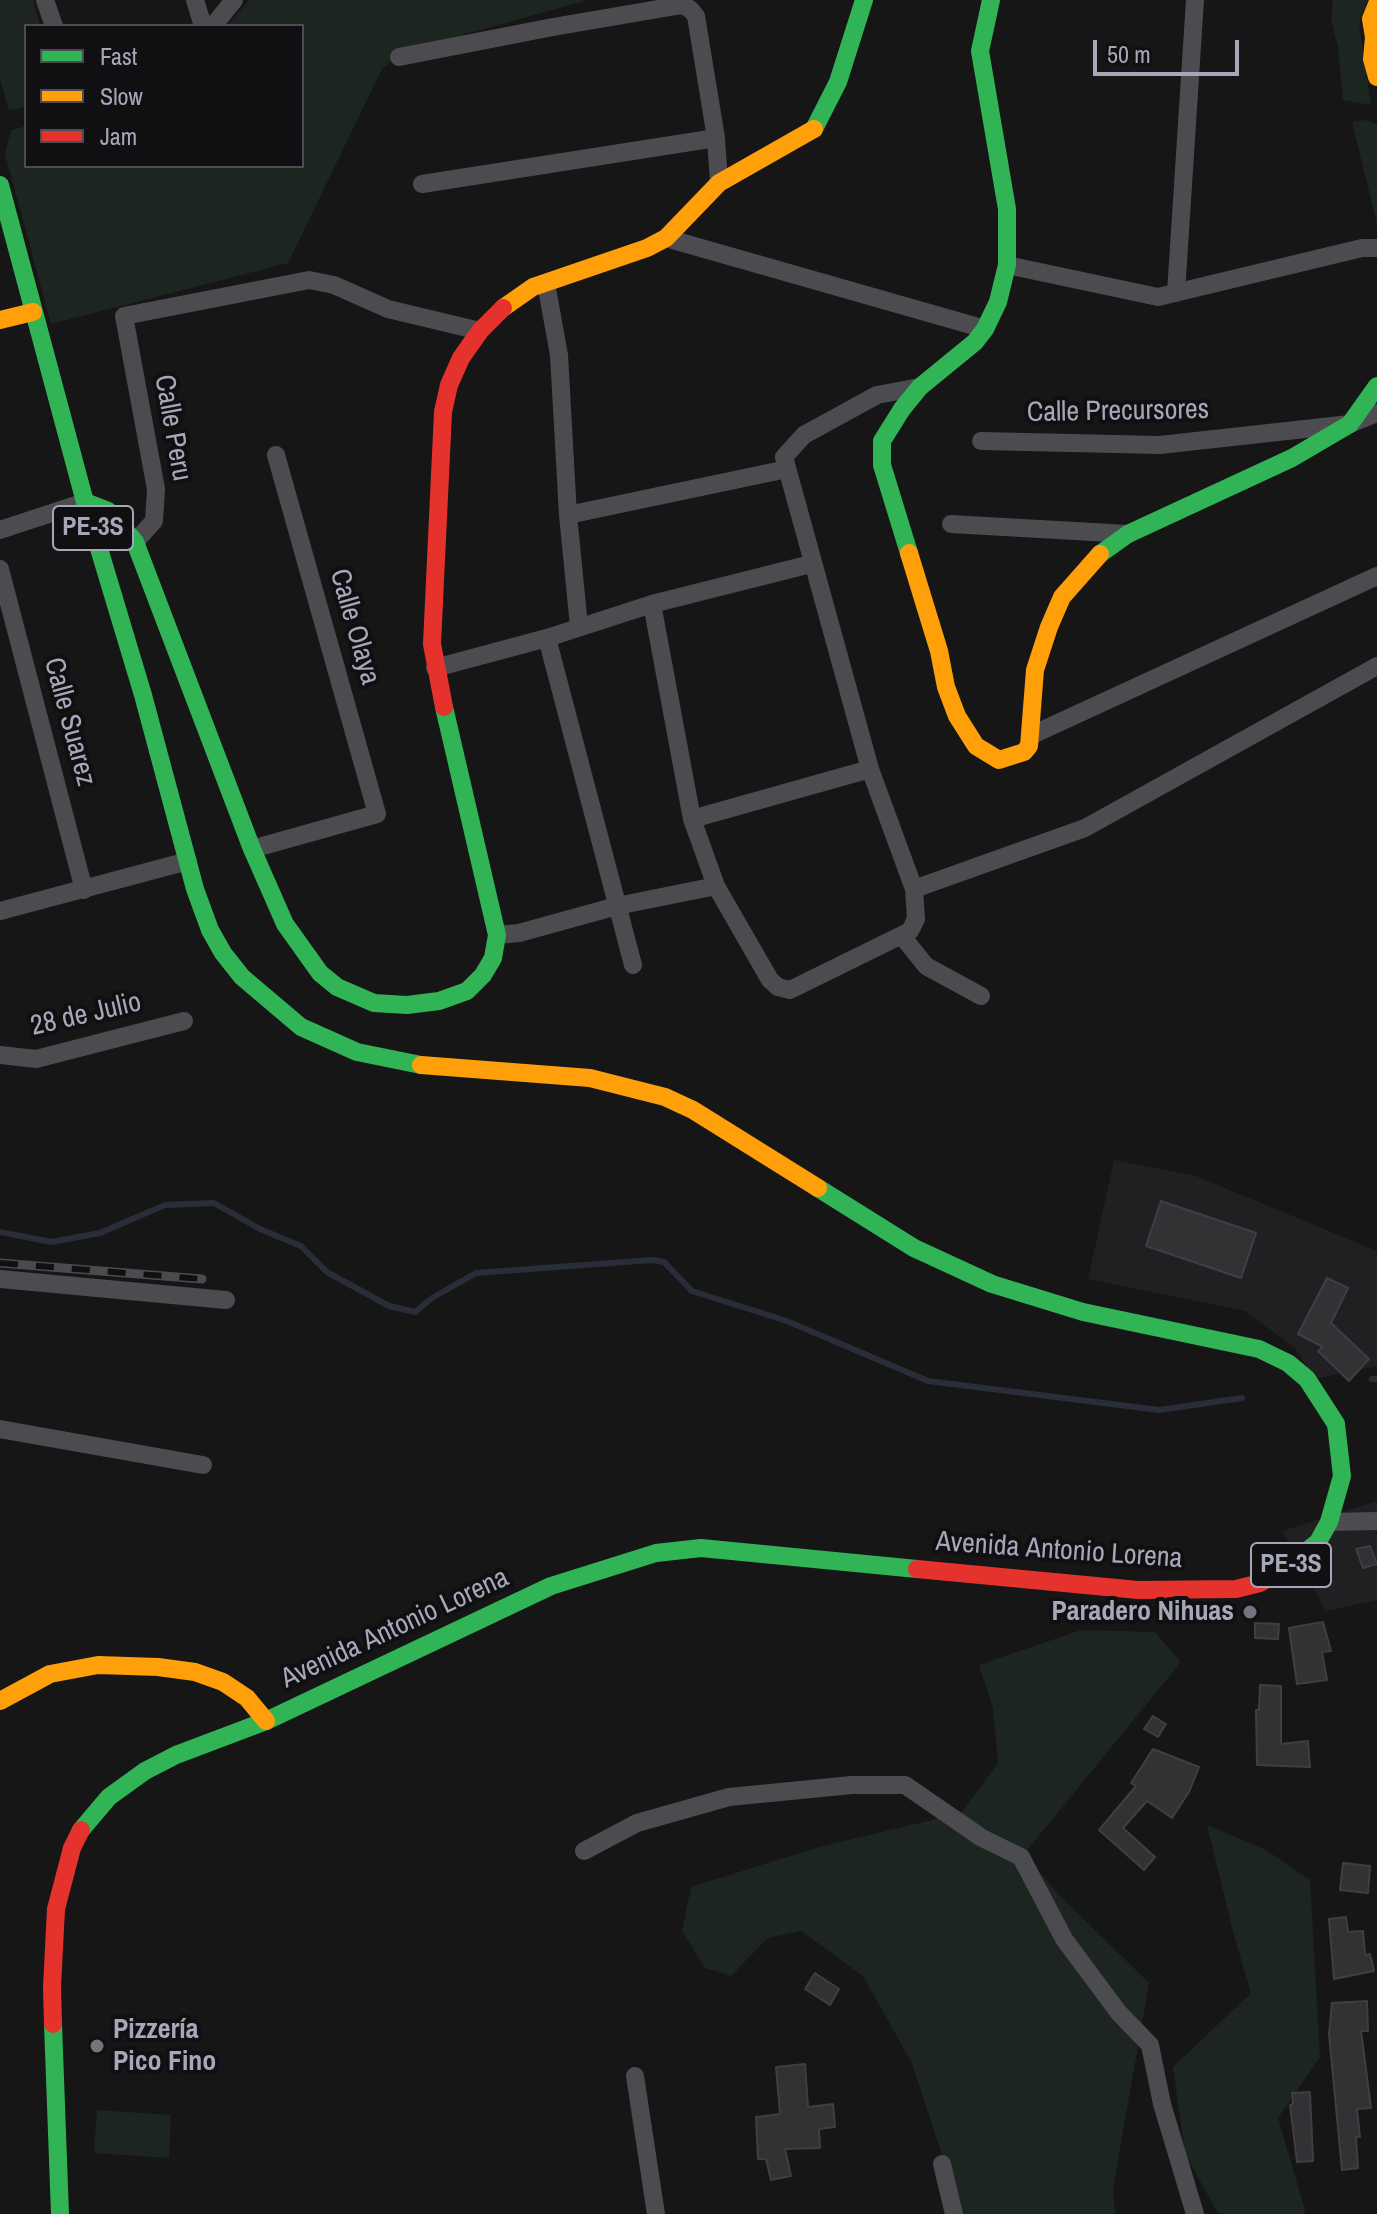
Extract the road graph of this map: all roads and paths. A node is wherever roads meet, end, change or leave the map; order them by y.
1 (45, 0) edge
2 (195, 0) edge
3 (234, 0) edge
4 (864, 0) edge
5 (991, 0) edge
6 (1195, 0) edge
7 (1377, 4) edge
8 (53, 24) edge
9 (202, 24) edge
10 (215, 24) edge
11 (399, 57) dead end
12 (1377, 77) edge
13 (716, 138) junction
14 (719, 183) junction
15 (422, 184) dead end
16 (0, 185) edge
17 (666, 238) junction
18 (1377, 248) edge
19 (1007, 265) junction
20 (546, 283) junction
21 (1176, 293) junction
22 (33, 312) junction
23 (0, 320) edge
24 (985, 329) junction
25 (480, 331) junction
26 (1377, 386) edge
27 (920, 387) junction
28 (1377, 413) edge
29 (1350, 424) junction
30 (981, 441) dead end
31 (276, 455) dead end
32 (787, 469) junction
33 (85, 502) junction
34 (568, 515) junction
35 (951, 524) dead end
36 (0, 530) edge
37 (1128, 534) junction
38 (135, 542) junction
39 (811, 564) junction
40 (0, 569) edge
41 (1377, 576) edge
42 (652, 604) junction
43 (579, 626) junction
44 (547, 638) junction
45 (1377, 666) edge
46 (435, 668) junction
47 (1032, 735) junction
48 (870, 769) junction
49 (692, 819) junction
50 (252, 849) junction
51 (188, 861) junction
52 (716, 886) junction
53 (914, 889) junction
54 (84, 890) junction
55 (617, 906) junction
56 (0, 911) edge
57 (497, 935) junction
58 (902, 936) junction
59 (633, 965) dead end
60 (981, 996) dead end
61 (184, 1021) dead end
62 (0, 1055) edge
63 (0, 1279) edge
64 (226, 1300) dead end
65 (3, 1436) edge
66 (203, 1465) dead end
67 (1377, 1521) edge
68 (1329, 1522) junction
69 (0, 1701) edge
70 (266, 1721) junction
71 (584, 1851) dead end
72 (635, 2076) dead end
73 (942, 2164) dead end
74 (60, 2214) edge
75 (656, 2214) edge
76 (954, 2214) edge
77 (1195, 2214) edge

1 - 8 street
2 - 9 street
3 - 10 street
4 - 14 main road
5 - 19 main road
6 - 21 street
7 - 12 main road
11 - 13 street
13 - 14 street
13 - 15 street
14 - 17 main road
16 - 22 main road, PE-3S
17 - 20 main road
17 - 24 street
18 - 21 street
19 - 21 street
19 - 24 main road
20 - 25 main road
20 - 34 street
22 - 23 main road
22 - 33 main road, PE-3S
24 - 27 main road
25 - 38 street, Calle Peru
25 - 46 main road
26 - 29 main road
27 - 32 street
27 - 47 main road
28 - 29 street, Calle Precursores
29 - 30 street, Calle Precursores
29 - 37 main road
31 - 50 street, Calle Olaya
32 - 34 street
32 - 39 street
33 - 36 street
33 - 38 main road
33 - 51 main road, Avenida Antonio Lorena / PE-3S
34 - 43 street
35 - 37 street
37 - 47 main road
38 - 50 main road
39 - 42 street
39 - 48 street
40 - 54 street, Calle Suarez
41 - 47 street
42 - 43 street
42 - 49 street
43 - 44 street
44 - 46 street
44 - 55 street
45 - 53 street
46 - 57 main road
48 - 49 street
48 - 53 street
49 - 52 street
50 - 57 main road
51 - 54 street
51 - 68 main road, Avenida Antonio Lorena / PE-3S
52 - 55 street
52 - 58 street
53 - 58 street
54 - 56 street
55 - 57 street
55 - 59 street
58 - 60 street
61 - 62 street, 28 de Julio
63 - 64 street
65 - 66 street
67 - 68 street
68 - 70 main road, Avenida Antonio Lorena / PE-3S
69 - 70 main road
70 - 74 main road, Avenida Antonio Lorena / PE-3S
71 - 77 street
72 - 75 street
73 - 76 street

